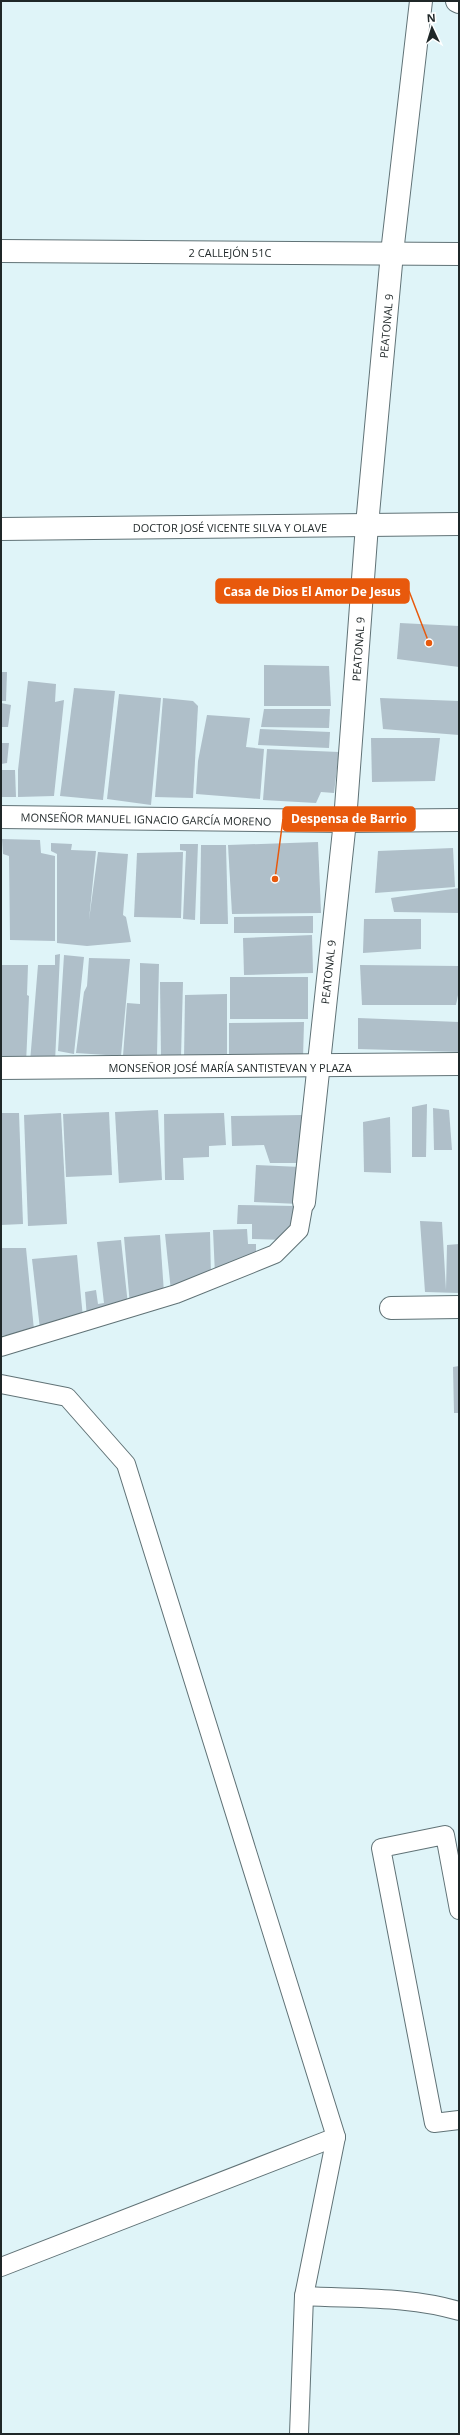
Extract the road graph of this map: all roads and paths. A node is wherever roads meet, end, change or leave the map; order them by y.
1 (421, 1) edge
2 (1, 251) edge
3 (392, 253) junction
4 (459, 254) edge
5 (459, 524) edge
6 (367, 525) junction
7 (1, 529) edge
8 (1, 817) edge
9 (459, 820) edge
10 (345, 821) junction
11 (459, 1064) edge
12 (317, 1066) junction
13 (1, 1068) edge
14 (304, 1202) joint
15 (391, 1308) dead end
16 (459, 1308) edge
17 (1, 1347) edge
18 (1, 1384) edge
19 (459, 1910) edge
20 (459, 2120) edge
21 (336, 2137) junction
22 (1, 2268) edge
23 (304, 2296) junction
24 (459, 2311) edge
25 (299, 2434) edge

1 - 3 street, PEATONAL 9
2 - 3 street, 2 CALLEJÓN 51C
3 - 4 street, 2 CALLEJÓN 51C
3 - 6 street, PEATONAL 9
5 - 6 street, DOCTOR JOSÉ VICENTE SILVA Y OLAVE
6 - 7 street, DOCTOR JOSÉ VICENTE SILVA Y OLAVE
6 - 10 street, PEATONAL 9
8 - 10 street, MONSEÑOR MANUEL IGNACIO GARCÍA MORENO
9 - 10 street, MONSEÑOR MANUEL IGNACIO GARCÍA MORENO
10 - 12 street, PEATONAL 9
11 - 12 street, MONSEÑOR JOSÉ MARÍA SANTISTEVAN Y PLAZA
12 - 13 street, MONSEÑOR JOSÉ MARÍA SANTISTEVAN Y PLAZA
12 - 14 street, PEATONAL 9
14 - 17 lane
15 - 16 street
18 - 21 lane
19 - 20 lane
21 - 22 lane
21 - 23 lane
23 - 24 lane
23 - 25 lane

